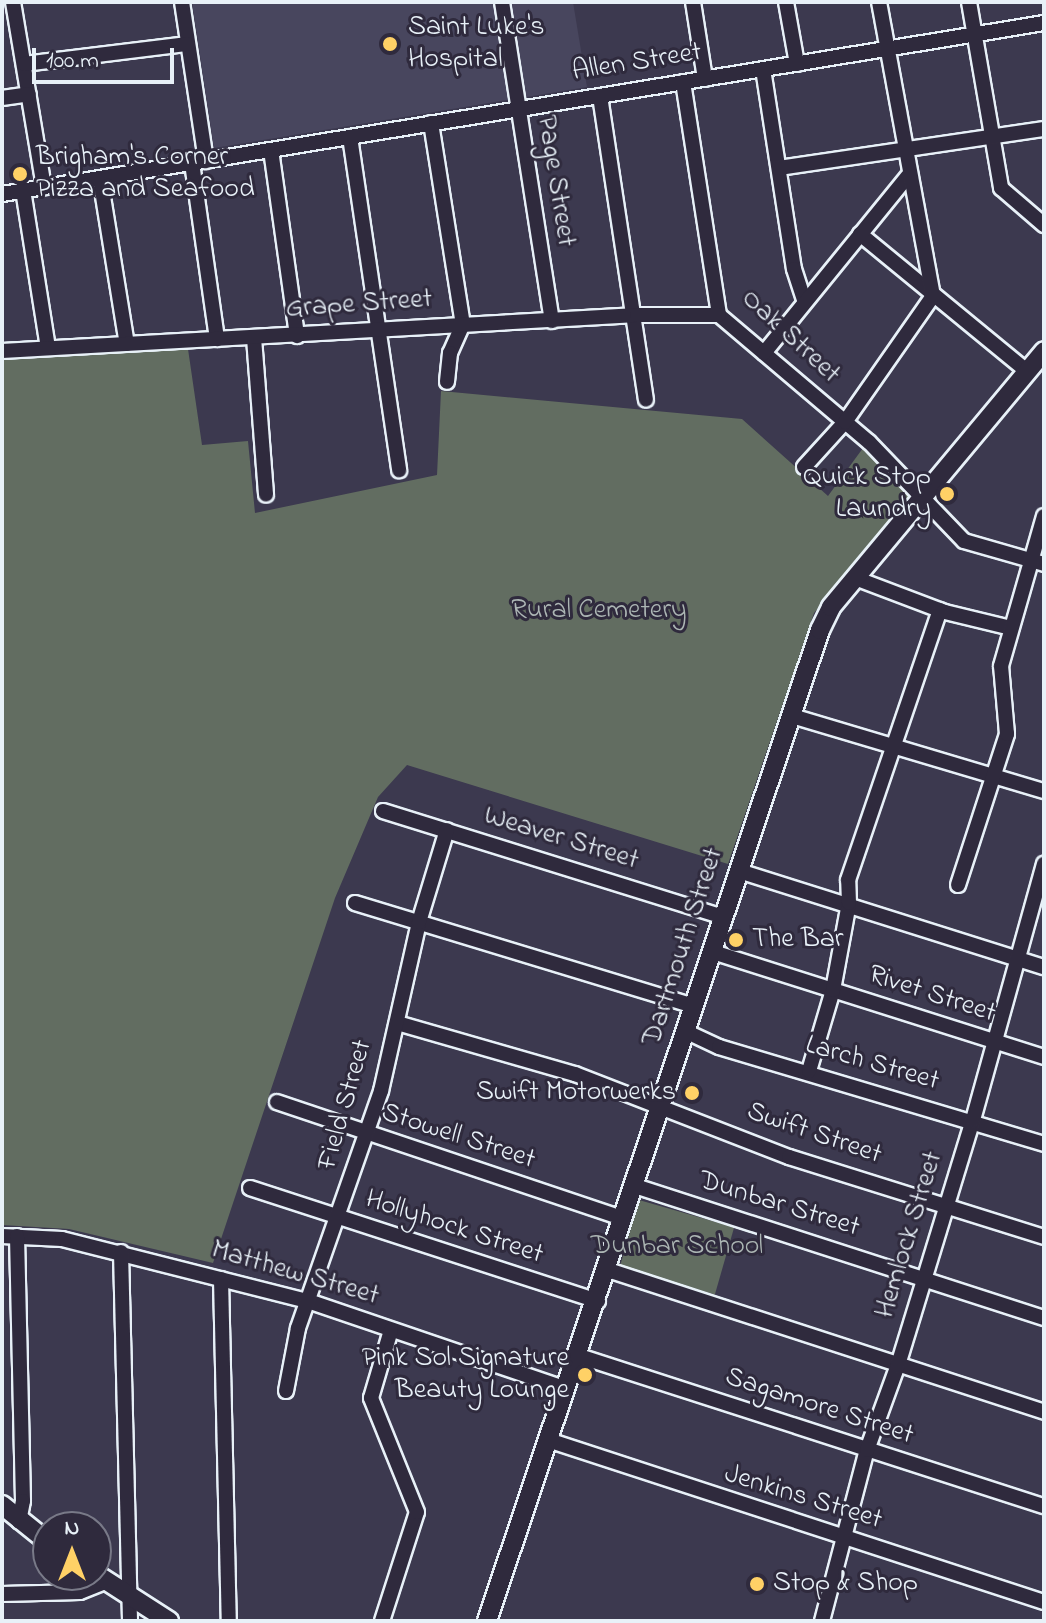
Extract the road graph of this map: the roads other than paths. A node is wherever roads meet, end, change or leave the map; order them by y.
1 (182, 2) edge
2 (502, 2) edge
3 (693, 2) edge
4 (786, 2) edge
5 (879, 2) edge
6 (969, 2) edge
7 (10, 7) edge
8 (1044, 23) edge
9 (975, 34) junction
10 (188, 44) junction
11 (887, 48) junction
12 (24, 64) junction
13 (797, 64) junction
14 (763, 69) junction
15 (705, 79) junction
16 (683, 82) junction
17 (29, 94) junction
18 (600, 96) junction
19 (2, 98) edge
20 (517, 109) junction
21 (431, 123) junction
22 (1044, 129) edge
23 (350, 137) junction
24 (992, 138) junction
25 (271, 150) junction
26 (905, 151) junction
27 (199, 162) junction
28 (779, 168) junction
29 (908, 176) junction
30 (100, 178) junction
31 (44, 187) junction
32 (23, 190) junction
33 (2, 194) edge
34 (1044, 225) edge
35 (860, 234) junction
36 (933, 296) junction
37 (804, 300) junction
38 (637, 315) junction
39 (719, 315) junction
40 (552, 321) junction
41 (463, 324) junction
42 (379, 332) junction
43 (297, 336) junction
44 (254, 338) junction
45 (217, 339) junction
46 (127, 344) junction
47 (48, 348) junction
48 (2, 351) edge
49 (1044, 351) edge
50 (764, 353) junction
51 (1027, 371) junction
52 (447, 382) dead end
53 (646, 400) dead end
54 (845, 422) junction
55 (804, 467) dead end
56 (399, 470) dead end
57 (266, 495) dead end
58 (922, 497) junction
59 (1044, 516) edge
60 (1037, 562) edge
61 (855, 578) junction
62 (940, 610) junction
63 (1011, 628) junction
64 (792, 716) junction
65 (895, 748) junction
66 (993, 776) junction
67 (1044, 791) edge
68 (383, 811) dead end
69 (447, 830) junction
70 (1043, 869) edge
71 (739, 871) junction
72 (958, 885) dead end
73 (355, 903) dead end
74 (849, 903) junction
75 (724, 917) junction
76 (419, 922) junction
77 (713, 952) junction
78 (1019, 959) junction
79 (1044, 967) edge
80 (833, 990) junction
81 (695, 1006) junction
82 (397, 1023) junction
83 (687, 1032) junction
84 (996, 1043) junction
85 (1044, 1057) edge
86 (809, 1071) junction
87 (277, 1102) dead end
88 (661, 1104) junction
89 (973, 1120) junction
90 (368, 1135) junction
91 (1044, 1144) edge
92 (635, 1186) junction
93 (250, 1188) dead end
94 (947, 1204) junction
95 (339, 1218) junction
96 (624, 1219) junction
97 (10, 1236) edge
98 (1044, 1237) edge
99 (121, 1252) junction
100 (608, 1270) junction
101 (221, 1279) junction
102 (923, 1279) junction
103 (598, 1301) junction
104 (311, 1302) junction
105 (1044, 1318) edge
106 (391, 1330) junction
107 (579, 1356) junction
108 (898, 1365) junction
109 (566, 1389) junction
110 (286, 1391) dead end
111 (1044, 1412) edge
112 (548, 1440) junction
113 (867, 1450) junction
114 (1044, 1506) edge
115 (7, 1512) edge
116 (32, 1530) edge
117 (844, 1537) junction
118 (112, 1584) edge
119 (81, 1591) edge
120 (2, 1594) edge
121 (130, 1596) junction
122 (1044, 1602) edge
123 (130, 1621) edge
124 (169, 1621) edge
125 (229, 1621) edge
126 (382, 1621) edge
127 (487, 1621) edge
128 (822, 1621) edge

1 - 10 street
2 - 20 street, Page Street
3 - 15 street
4 - 13 street
5 - 11 street
6 - 9 street
7 - 12 street
8 - 9 street, Allen Street
9 - 11 street, Allen Street
9 - 24 street
10 - 12 street
10 - 27 street
11 - 13 street, Allen Street
11 - 26 street
12 - 17 street
13 - 14 street, Allen Street
14 - 15 street, Allen Street
14 - 28 street
15 - 16 street, Allen Street
16 - 18 street, Allen Street
16 - 39 street, Oak Street
17 - 19 street
17 - 31 street
18 - 20 street, Allen Street
18 - 38 street
20 - 21 street, Allen Street
20 - 40 street, Page Street
21 - 23 street, Allen Street
21 - 41 street
22 - 24 street
23 - 25 street, Allen Street
23 - 42 street
24 - 26 street
24 - 34 street
25 - 27 street, Allen Street
25 - 43 street
26 - 28 street
26 - 29 street
27 - 30 street, Allen Street
27 - 45 street
28 - 37 street
29 - 35 street
29 - 36 street
30 - 31 street, Allen Street
30 - 46 street
31 - 32 street, Allen Street
32 - 33 street, Allen Street
32 - 47 street
35 - 36 street
35 - 37 street
36 - 51 street
36 - 54 street
37 - 50 street
38 - 39 street, Grape Street
38 - 40 street, Grape Street
38 - 53 street
39 - 50 street, Oak Street
40 - 41 street, Grape Street
41 - 42 street, Grape Street
41 - 52 street
42 - 43 street, Grape Street
42 - 56 street
43 - 44 street, Grape Street
44 - 45 street, Grape Street
44 - 57 street
45 - 46 street, Grape Street
46 - 47 street, Grape Street
47 - 48 street, Grape Street
49 - 51 main road, Dartmouth Street
50 - 54 street, Oak Street
51 - 58 main road, Dartmouth Street
54 - 55 street
54 - 58 street, Oak Street
58 - 60 street, Oak Street
58 - 61 main road, Dartmouth Street
59 - 60 street
60 - 63 street
61 - 62 street
61 - 64 main road, Dartmouth Street
62 - 63 street
62 - 65 street
63 - 66 street
64 - 65 street
64 - 71 main road, Dartmouth Street
65 - 66 street
65 - 74 street
66 - 67 street
66 - 72 street
68 - 69 street, Weaver Street
69 - 75 street, Weaver Street
69 - 76 street, Field Street
70 - 78 street, Hemlock Street
71 - 74 street
71 - 75 main road, Dartmouth Street
73 - 76 street
74 - 78 street
74 - 80 street
75 - 77 main road, Dartmouth Street
76 - 81 street
76 - 82 street, Field Street
77 - 80 street, Rivet Street
77 - 81 main road, Dartmouth Street
78 - 79 street
78 - 84 street, Hemlock Street
80 - 84 street, Rivet Street
80 - 86 street
81 - 83 main road, Dartmouth Street
82 - 88 street, Swift Street
82 - 90 street, Field Street
83 - 86 street, Larch Street
83 - 88 main road, Dartmouth Street
84 - 85 street, Rivet Street
84 - 89 street, Hemlock Street
86 - 89 street, Larch Street
87 - 90 street, Stowell Street
88 - 92 main road, Dartmouth Street
88 - 94 street, Swift Street
89 - 91 street, Larch Street
89 - 94 street, Hemlock Street
90 - 95 street, Field Street
90 - 96 street, Stowell Street
92 - 96 main road, Dartmouth Street
92 - 102 street, Dunbar Street
93 - 95 street, Hollyhock Street
94 - 98 street, Swift Street
94 - 102 street, Hemlock Street
95 - 103 street, Hollyhock Street
95 - 104 street, Field Street
96 - 100 main road, Dartmouth Street
97 - 99 street, Matthew Street
97 - 115 street
99 - 101 street, Matthew Street
99 - 121 street
100 - 103 main road, Dartmouth Street
100 - 108 street
101 - 104 street, Matthew Street
101 - 125 street
102 - 105 street, Dunbar Street
102 - 108 street, Hemlock Street
103 - 107 main road, Dartmouth Street
104 - 106 street, Matthew Street
104 - 110 street, Field Street
106 - 109 street, Matthew Street
106 - 126 street
107 - 109 main road, Dartmouth Street
107 - 113 street, Sagamore Street
108 - 111 street
108 - 113 street, Hemlock Street
109 - 112 main road, Dartmouth Street
112 - 117 street, Jenkins Street
112 - 127 main road, Dartmouth Street
113 - 114 street, Sagamore Street
113 - 117 street, Hemlock Street
115 - 116 main road
117 - 122 street, Jenkins Street
117 - 128 street, Hemlock Street
118 - 121 main road
119 - 120 street
121 - 123 street
121 - 124 main road

